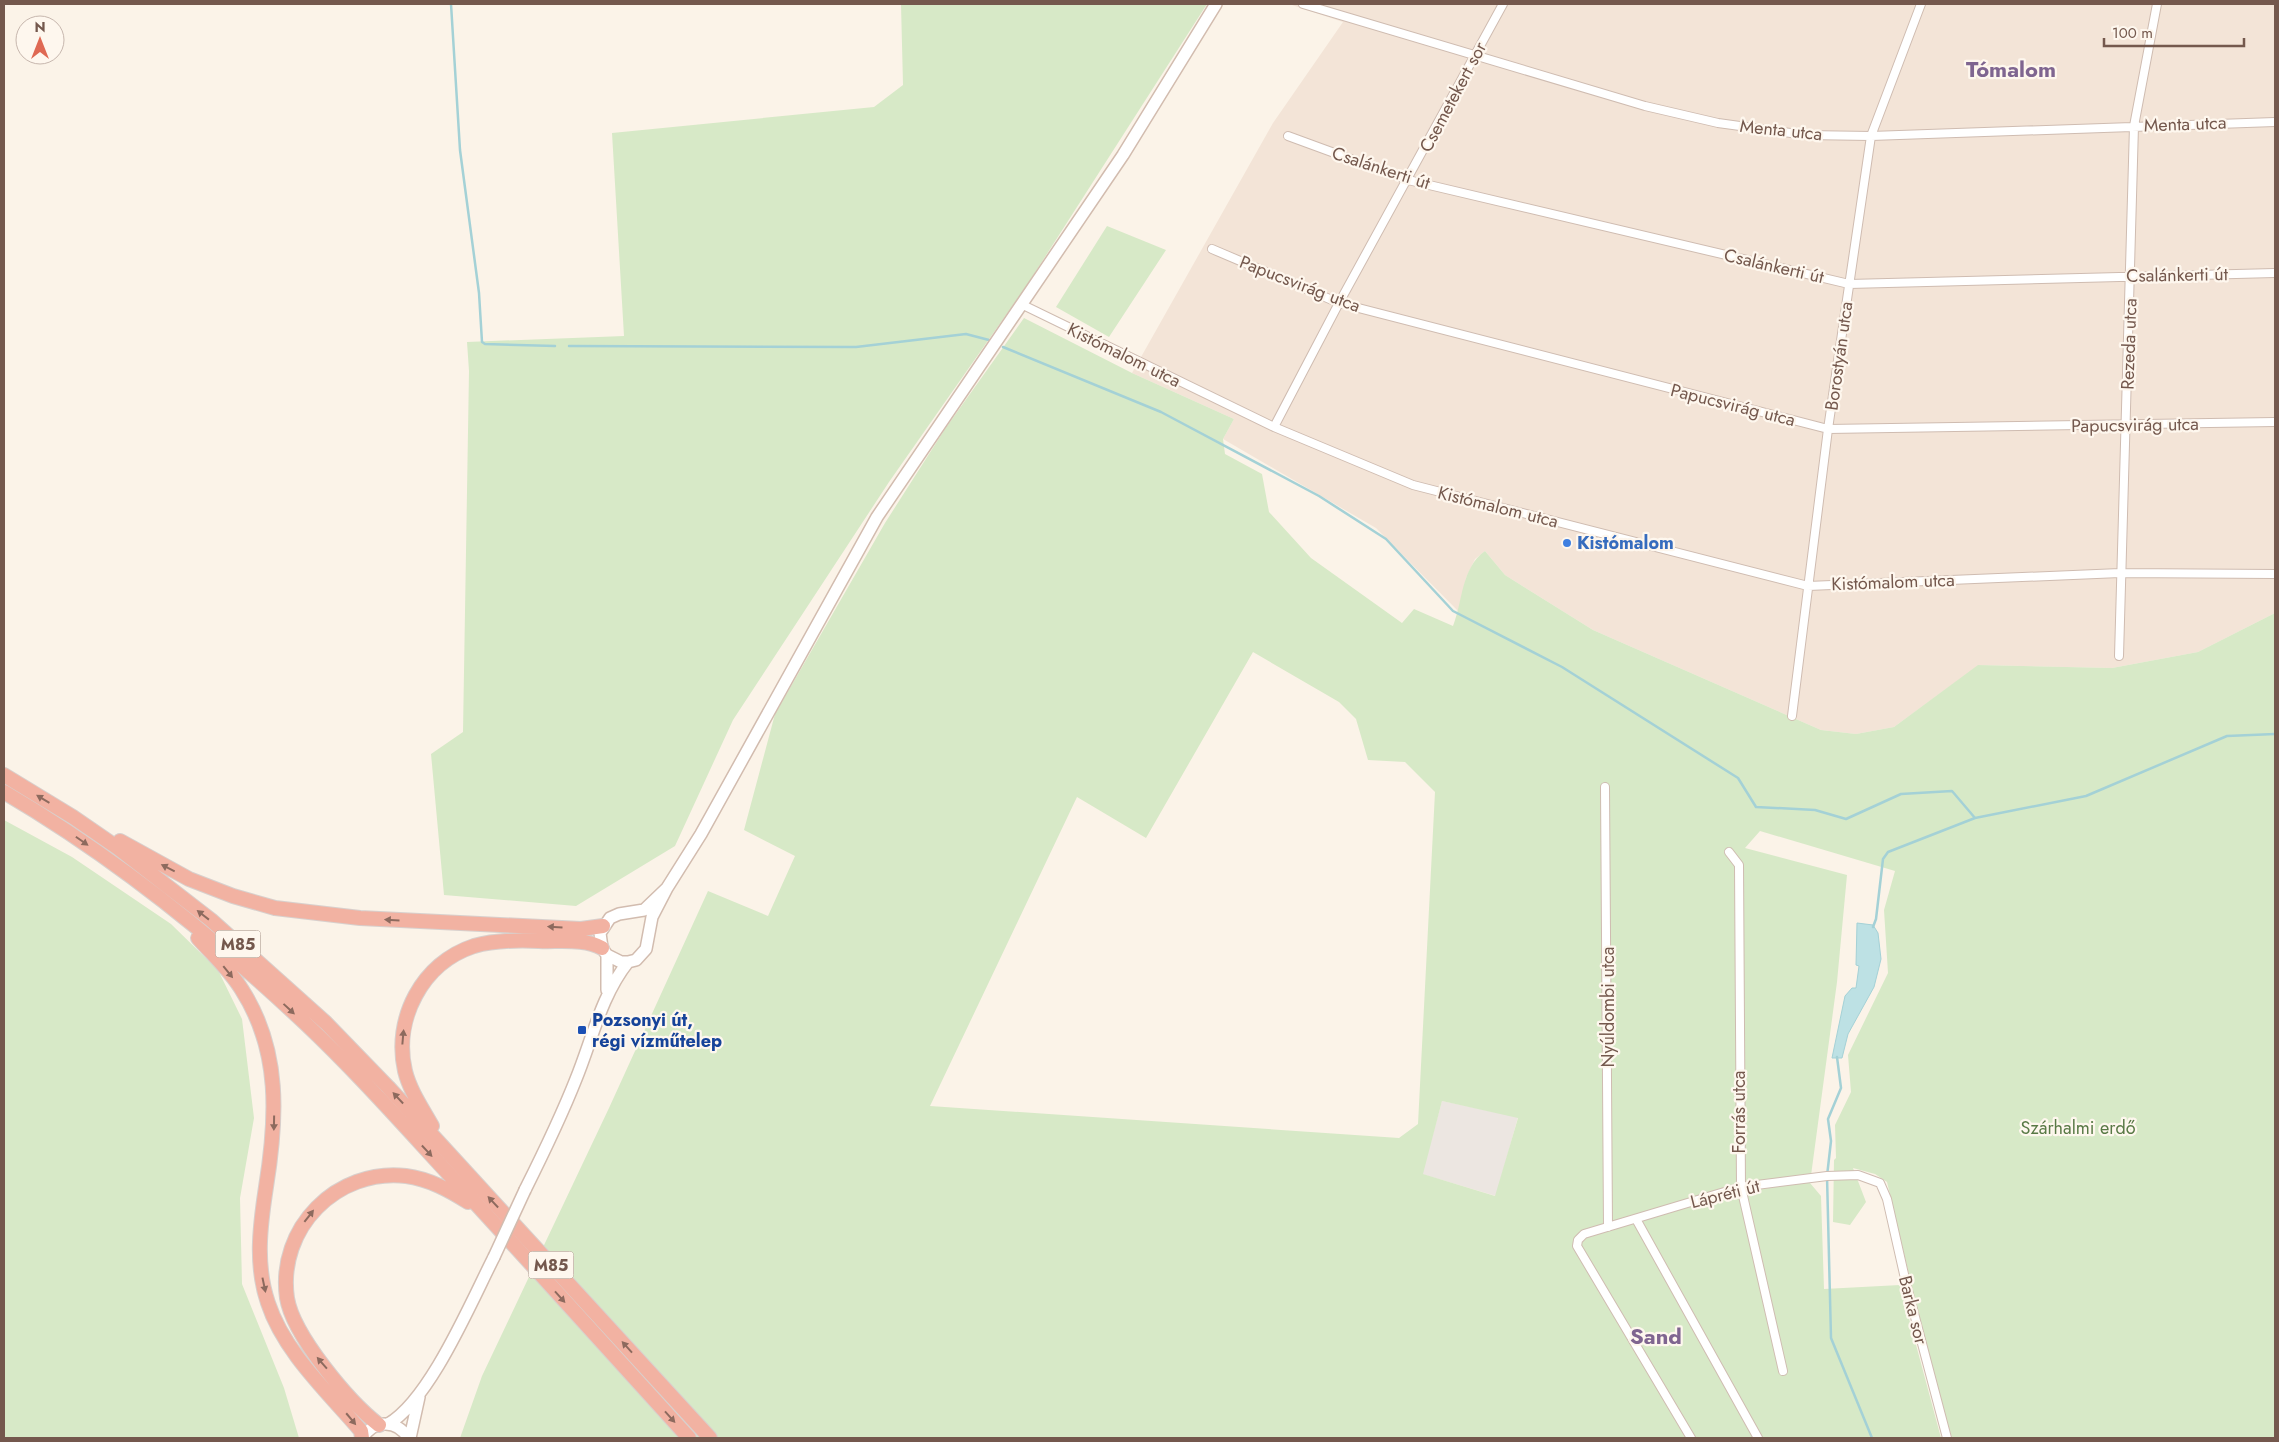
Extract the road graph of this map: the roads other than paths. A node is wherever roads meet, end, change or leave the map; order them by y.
1 (1216, 4) edge
2 (1303, 4) edge
3 (1503, 4) edge
4 (1921, 4) edge
5 (2157, 4) edge
6 (1475, 56) junction
7 (2275, 122) edge
8 (2134, 126) junction
9 (1288, 136) dead end
10 (1871, 136) junction
11 (1408, 180) junction
12 (1212, 249) dead end
13 (2275, 274) edge
14 (2131, 276) junction
15 (1849, 284) junction
16 (1339, 303) junction
17 (1023, 306) junction
18 (2275, 422) edge
19 (2126, 425) junction
20 (1274, 426) junction
21 (1828, 429) junction
22 (2120, 573) junction
23 (2275, 574) edge
24 (1808, 586) junction
25 (2119, 656) dead end
26 (1792, 716) dead end
27 (4, 775) edge
28 (1605, 787) dead end
29 (4, 792) edge
30 (73, 817) junction
31 (1729, 852) dead end
32 (667, 888) junction
33 (173, 909) junction
34 (630, 914) junction
35 (603, 926) junction
36 (649, 932) junction
37 (605, 952) junction
38 (628, 962) junction
39 (607, 996) junction
40 (443, 1146) junction
41 (1880, 1183) joint
42 (1741, 1186) junction
43 (484, 1212) junction
44 (1636, 1219) junction
45 (1608, 1227) junction
46 (1783, 1372) dead end
47 (420, 1396) junction
48 (383, 1424) junction
49 (363, 1438) edge
50 (409, 1438) edge
51 (689, 1438) edge
52 (710, 1438) edge
53 (1691, 1438) edge
54 (1758, 1438) edge
55 (1947, 1438) edge

1 - 17 main road
2 - 6 street, Menta utca
3 - 6 street, Csemetekert sor
4 - 10 street, Borostyán utca
5 - 8 street, Rezeda utca
6 - 10 street, Menta utca
6 - 11 street, Csemetekert sor
7 - 8 street, Menta utca
8 - 10 street, Menta utca
8 - 14 street, Rezeda utca
9 - 11 street, Csalánkerti út
10 - 15 street, Borostyán utca
11 - 15 street, Csalánkerti út
11 - 16 street, Csemetekert sor
12 - 16 street, Papucsvirág utca
13 - 14 street, Csalánkerti út
14 - 15 street, Csalánkerti út
14 - 19 street, Rezeda utca
15 - 21 street, Borostyán utca
16 - 20 street, Csemetekert sor
16 - 21 street, Papucsvirág utca
17 - 20 street, Kistómalom utca
17 - 32 main road
18 - 19 street, Papucsvirág utca
19 - 21 street, Papucsvirág utca
19 - 22 street, Rezeda utca
20 - 24 street, Kistómalom utca
21 - 24 street, Borostyán utca
22 - 23 street, Kistómalom utca
22 - 24 street, Kistómalom utca
22 - 25 street, Rezeda utca
24 - 26 street, Borostyán utca
30 -> 27 highway, M85
28 - 45 street, Nyúldombi utca
29 -> 33 highway, M85
35 -> 30 highway
40 -> 30 highway, M85
31 - 42 street, Forrás utca
32 - 34 main road
32 - 36 main road
33 -> 43 highway, M85
33 -> 49 highway
34 - 35 main road
34 - 36 main road
35 - 37 main road
36 - 38 main road
37 - 38 main road
37 - 39 main road
40 -> 37 highway
38 - 39 main road
39 - 47 main road, bridge
52 -> 40 highway, M85
41 - 42 street, Lápréti út
41 - 55 street, Barka sor
42 - 44 street, Lápréti út
42 - 46 street, Forrás utca
48 -> 43 highway
43 -> 51 highway, M85
44 - 45 street, Lápréti út
44 - 54 street
45 - 53 street, Lápréti út
47 - 48 main road
47 - 50 main road
48 - 49 main road
48 - 50 main road

